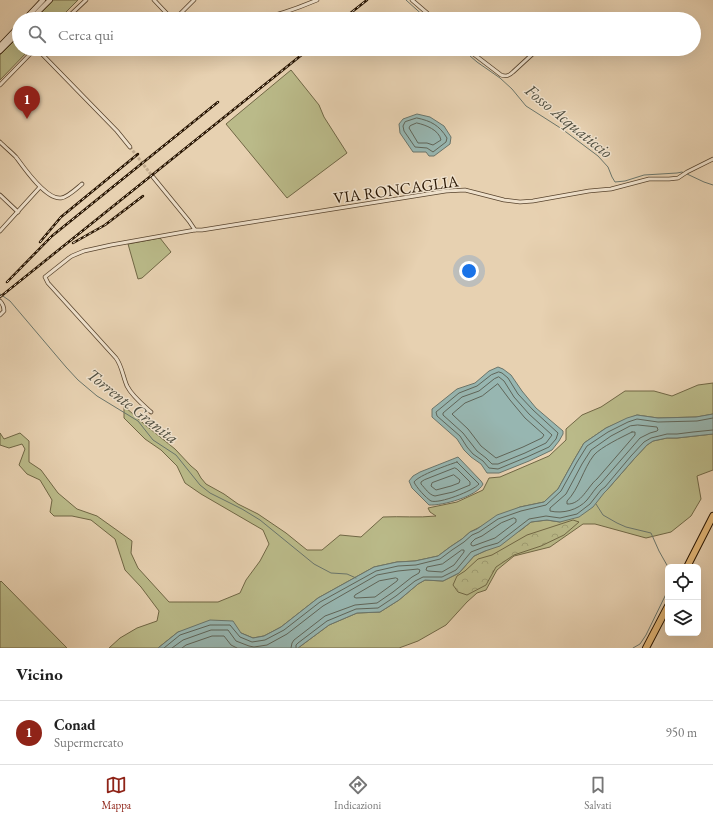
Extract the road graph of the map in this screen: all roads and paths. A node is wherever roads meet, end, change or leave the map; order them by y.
1 (50, 0) edge
2 (86, 0) edge
3 (154, 0) edge
4 (194, 0) edge
5 (317, 0) edge
6 (412, 0) edge
7 (41, 1) edge
8 (31, 12) edge
9 (38, 12) edge
10 (73, 12) edge
11 (166, 12) edge
12 (181, 12) edge
13 (287, 12) edge
14 (426, 12) edge
15 (12, 33) edge
16 (12, 39) edge
17 (0, 46) edge
18 (0, 51) edge
19 (29, 56) edge
20 (43, 56) edge
21 (476, 56) edge
22 (530, 56) edge
23 (0, 86) edge
24 (0, 142) edge
25 (130, 148) tunnel mouth
26 (713, 159) edge
27 (153, 177) tunnel mouth
28 (82, 184) dead end
29 (40, 188) junction
30 (0, 195) edge
31 (18, 212) junction
32 (195, 230) junction
33 (0, 231) edge
34 (0, 301) edge
35 (0, 315) edge
36 (150, 412) dead end
37 (713, 516) edge
38 (713, 525) edge
39 (689, 564) edge
40 (694, 564) edge
41 (665, 612) edge
42 (665, 620) edge
43 (646, 648) edge
44 (651, 648) edge

1 - 9 main road
2 - 10 street
3 - 11 street
4 - 12 street
5 - 13 street
6 - 14 street
7 - 8 main road
15 - 17 main road
16 - 18 main road
19 - 23 street
20 - 25 street
21 - 22 street
24 - 29 street
26 - 32 street, VIA RONCAGLIA
27 - 32 street
28 - 29 street
29 - 31 street
30 - 31 street
31 - 33 street
32 - 36 street, VIA RONCAGLIA
34 - 35 street
37 - 39 highway
38 - 40 highway
41 - 43 highway
42 - 44 highway

